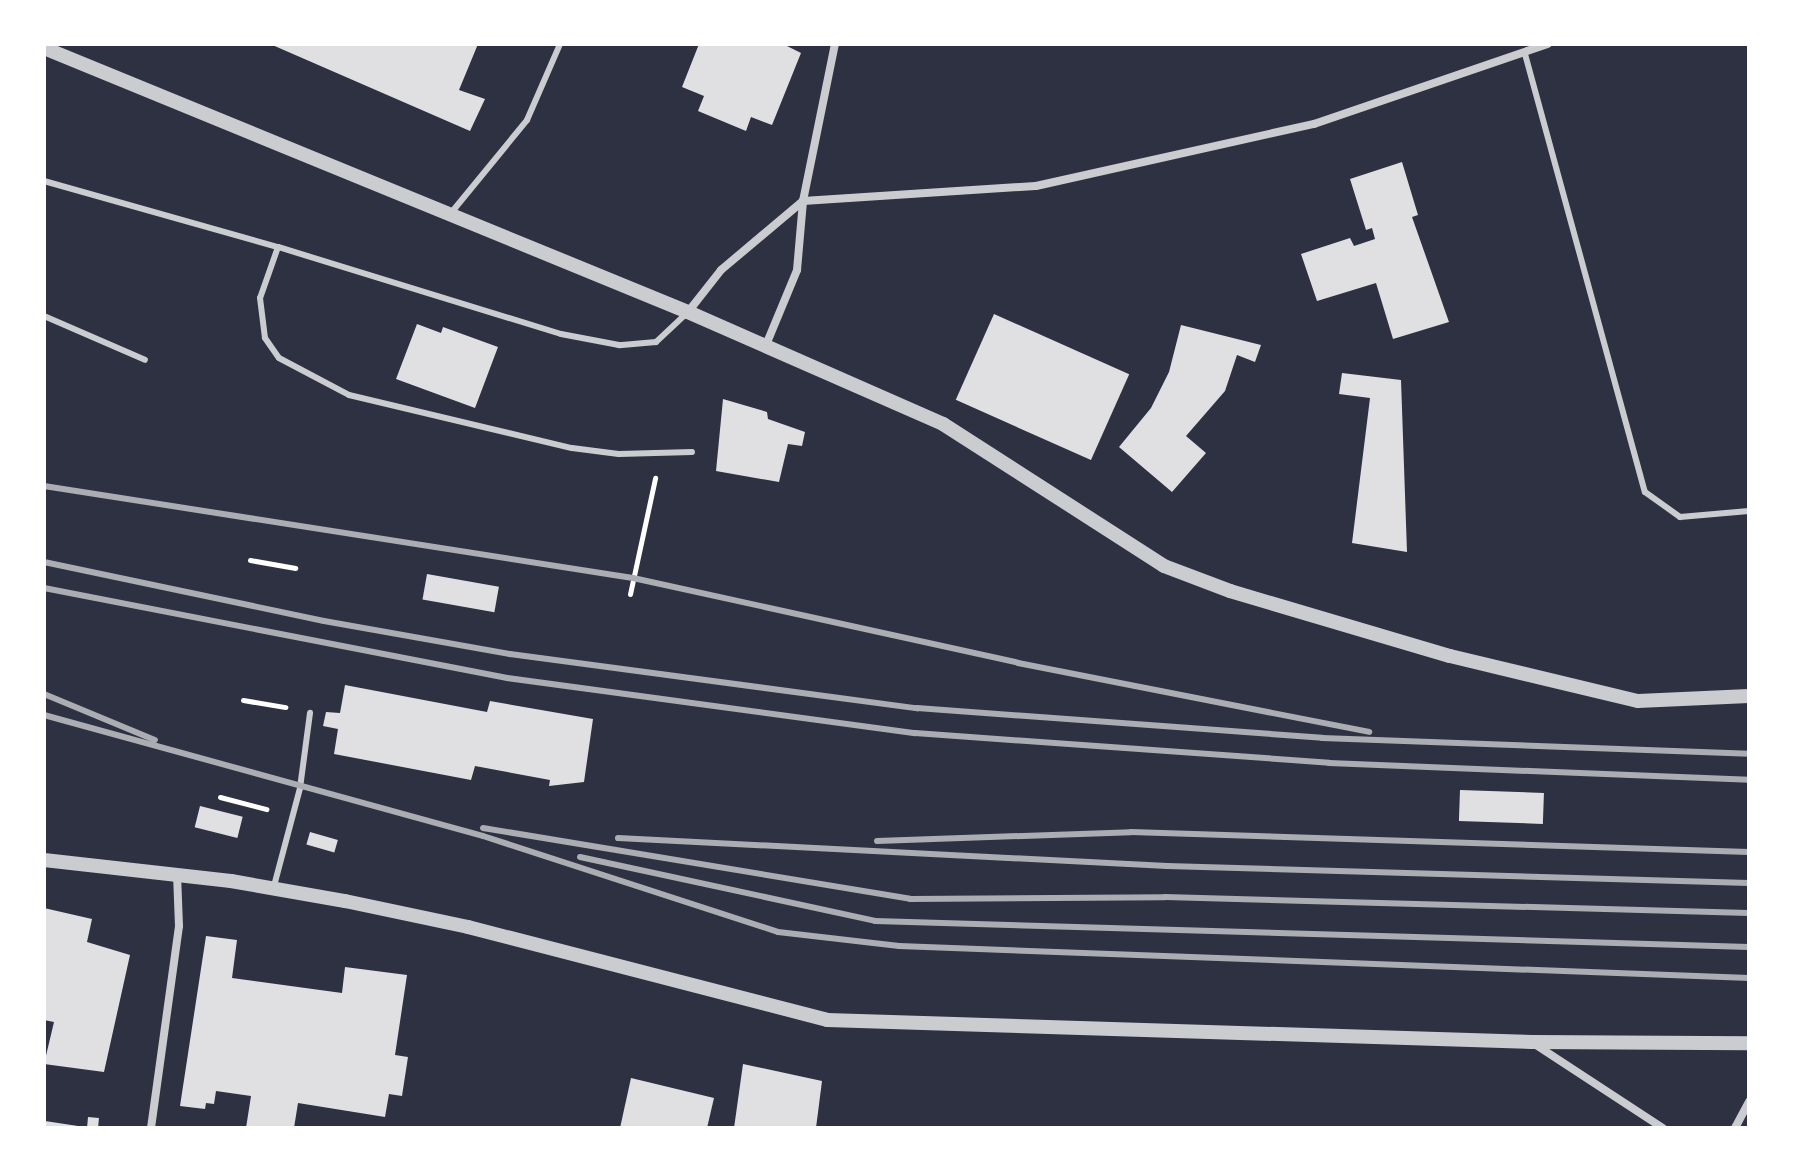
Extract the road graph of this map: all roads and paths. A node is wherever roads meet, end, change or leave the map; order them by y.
1 (560, 44) edge
2 (835, 44) edge
3 (1548, 44) edge
4 (44, 48) edge
5 (1525, 54) junction
6 (44, 181) edge
7 (803, 201) junction
8 (451, 213) junction
9 (278, 247) junction
10 (688, 312) junction
11 (44, 316) edge
12 (766, 345) junction
13 (145, 360) dead end
14 (692, 452) dead end
15 (659, 455) junction
16 (1749, 511) edge
17 (250, 560) dead end
18 (295, 568) dead end
19 (630, 594) dead end
20 (1749, 696) edge
21 (243, 700) dead end
22 (290, 708) dead end
23 (310, 713) dead end
24 (220, 797) dead end
25 (267, 809) dead end
26 (44, 860) edge
27 (177, 875) junction
28 (273, 889) junction
29 (1532, 1042) junction
30 (1749, 1043) edge
31 (1749, 1102) edge
32 (151, 1128) edge
33 (1663, 1128) edge
34 (1735, 1128) edge

1 - 8 lane
2 - 7 street
3 - 5 street
4 - 8 street
5 - 7 street
5 - 16 lane
6 - 9 lane
7 - 10 street
7 - 12 street
8 - 10 street
9 - 10 lane
9 - 15 lane
10 - 12 street
11 - 13 lane
12 - 20 street
14 - 15 lane
15 - 19 path
17 - 18 path
21 - 22 path
23 - 28 lane
24 - 25 path
26 - 27 street
27 - 28 street
27 - 32 street
28 - 29 street
29 - 30 street
29 - 33 street
31 - 34 street

